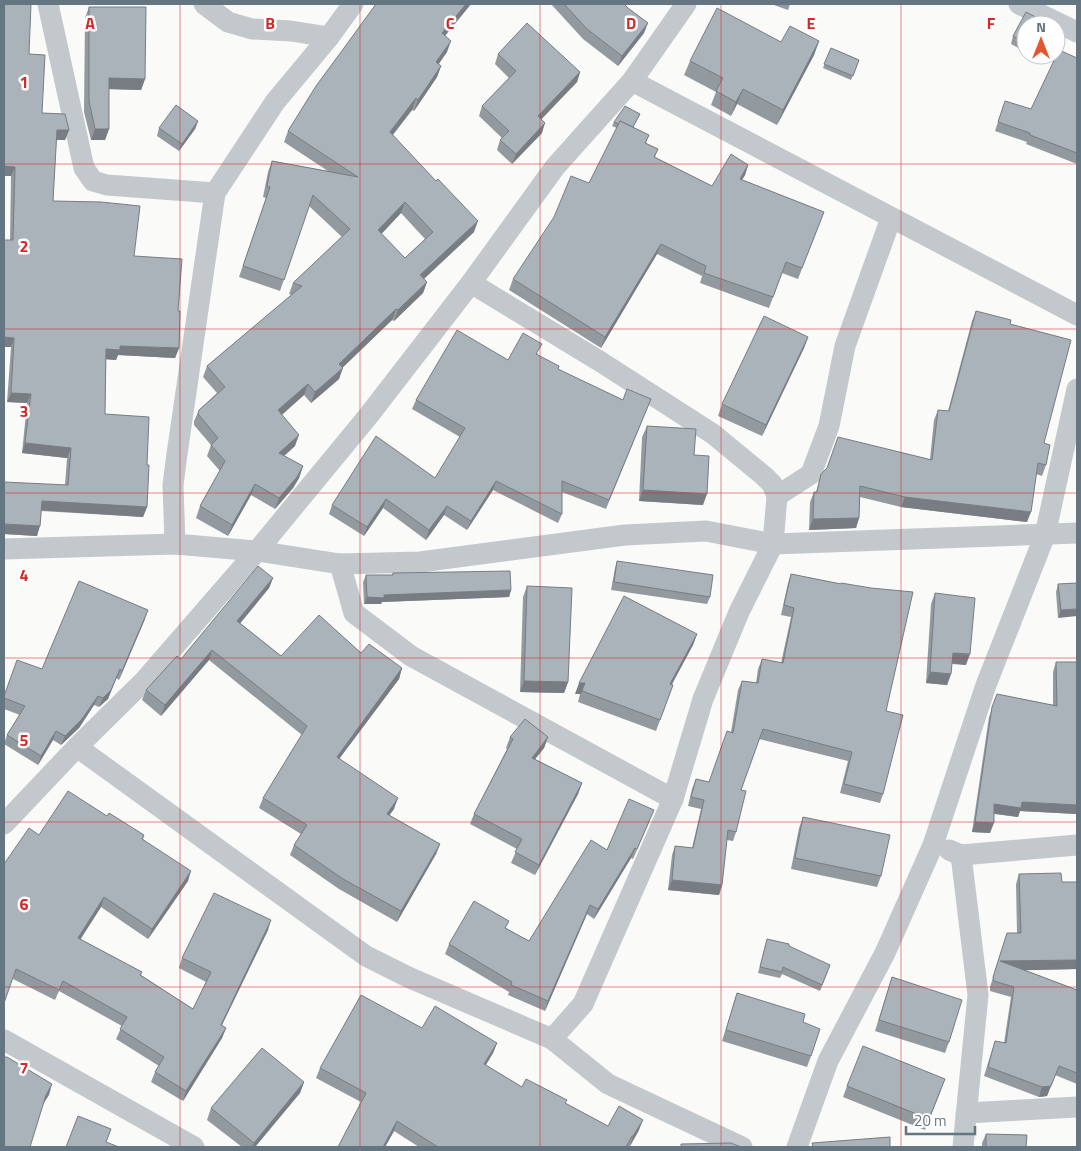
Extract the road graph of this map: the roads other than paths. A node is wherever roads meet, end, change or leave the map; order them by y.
1 (48, 4) edge
2 (204, 4) edge
3 (353, 4) edge
4 (686, 4) edge
5 (1019, 4) edge
6 (1077, 32) edge
7 (329, 37) junction
8 (632, 81) junction
9 (215, 193) junction
10 (891, 218) junction
11 (471, 282) junction
12 (1077, 315) edge
13 (1077, 389) edge
14 (777, 496) junction
15 (1077, 533) edge
16 (1045, 535) junction
17 (175, 544) junction
18 (772, 544) junction
19 (4, 549) edge
20 (257, 551) junction
21 (340, 564) junction
22 (77, 747) junction
23 (673, 800) junction
24 (4, 824) edge
25 (934, 845) junction
26 (1077, 845) edge
27 (961, 855) junction
28 (4, 1040) edge
29 (552, 1040) junction
30 (1077, 1107) edge
31 (966, 1113) junction
32 (194, 1147) edge
33 (742, 1147) edge
34 (797, 1147) edge
35 (963, 1147) edge

1 - 9 street
2 - 7 street
3 - 7 street
4 - 8 street
5 - 6 street
7 - 9 street
8 - 10 street
8 - 11 street
9 - 17 street
10 - 12 street
10 - 14 street
11 - 14 street
11 - 20 street
13 - 16 street
14 - 18 street
15 - 16 street
16 - 18 street
16 - 25 street
17 - 19 street
17 - 20 street
18 - 21 street
18 - 23 street
20 - 21 street
20 - 22 street
21 - 23 street
22 - 24 street
22 - 29 street
23 - 29 street
25 - 27 street
25 - 34 street
26 - 27 street
27 - 31 street
28 - 32 street
29 - 33 street
30 - 31 street
31 - 35 street

